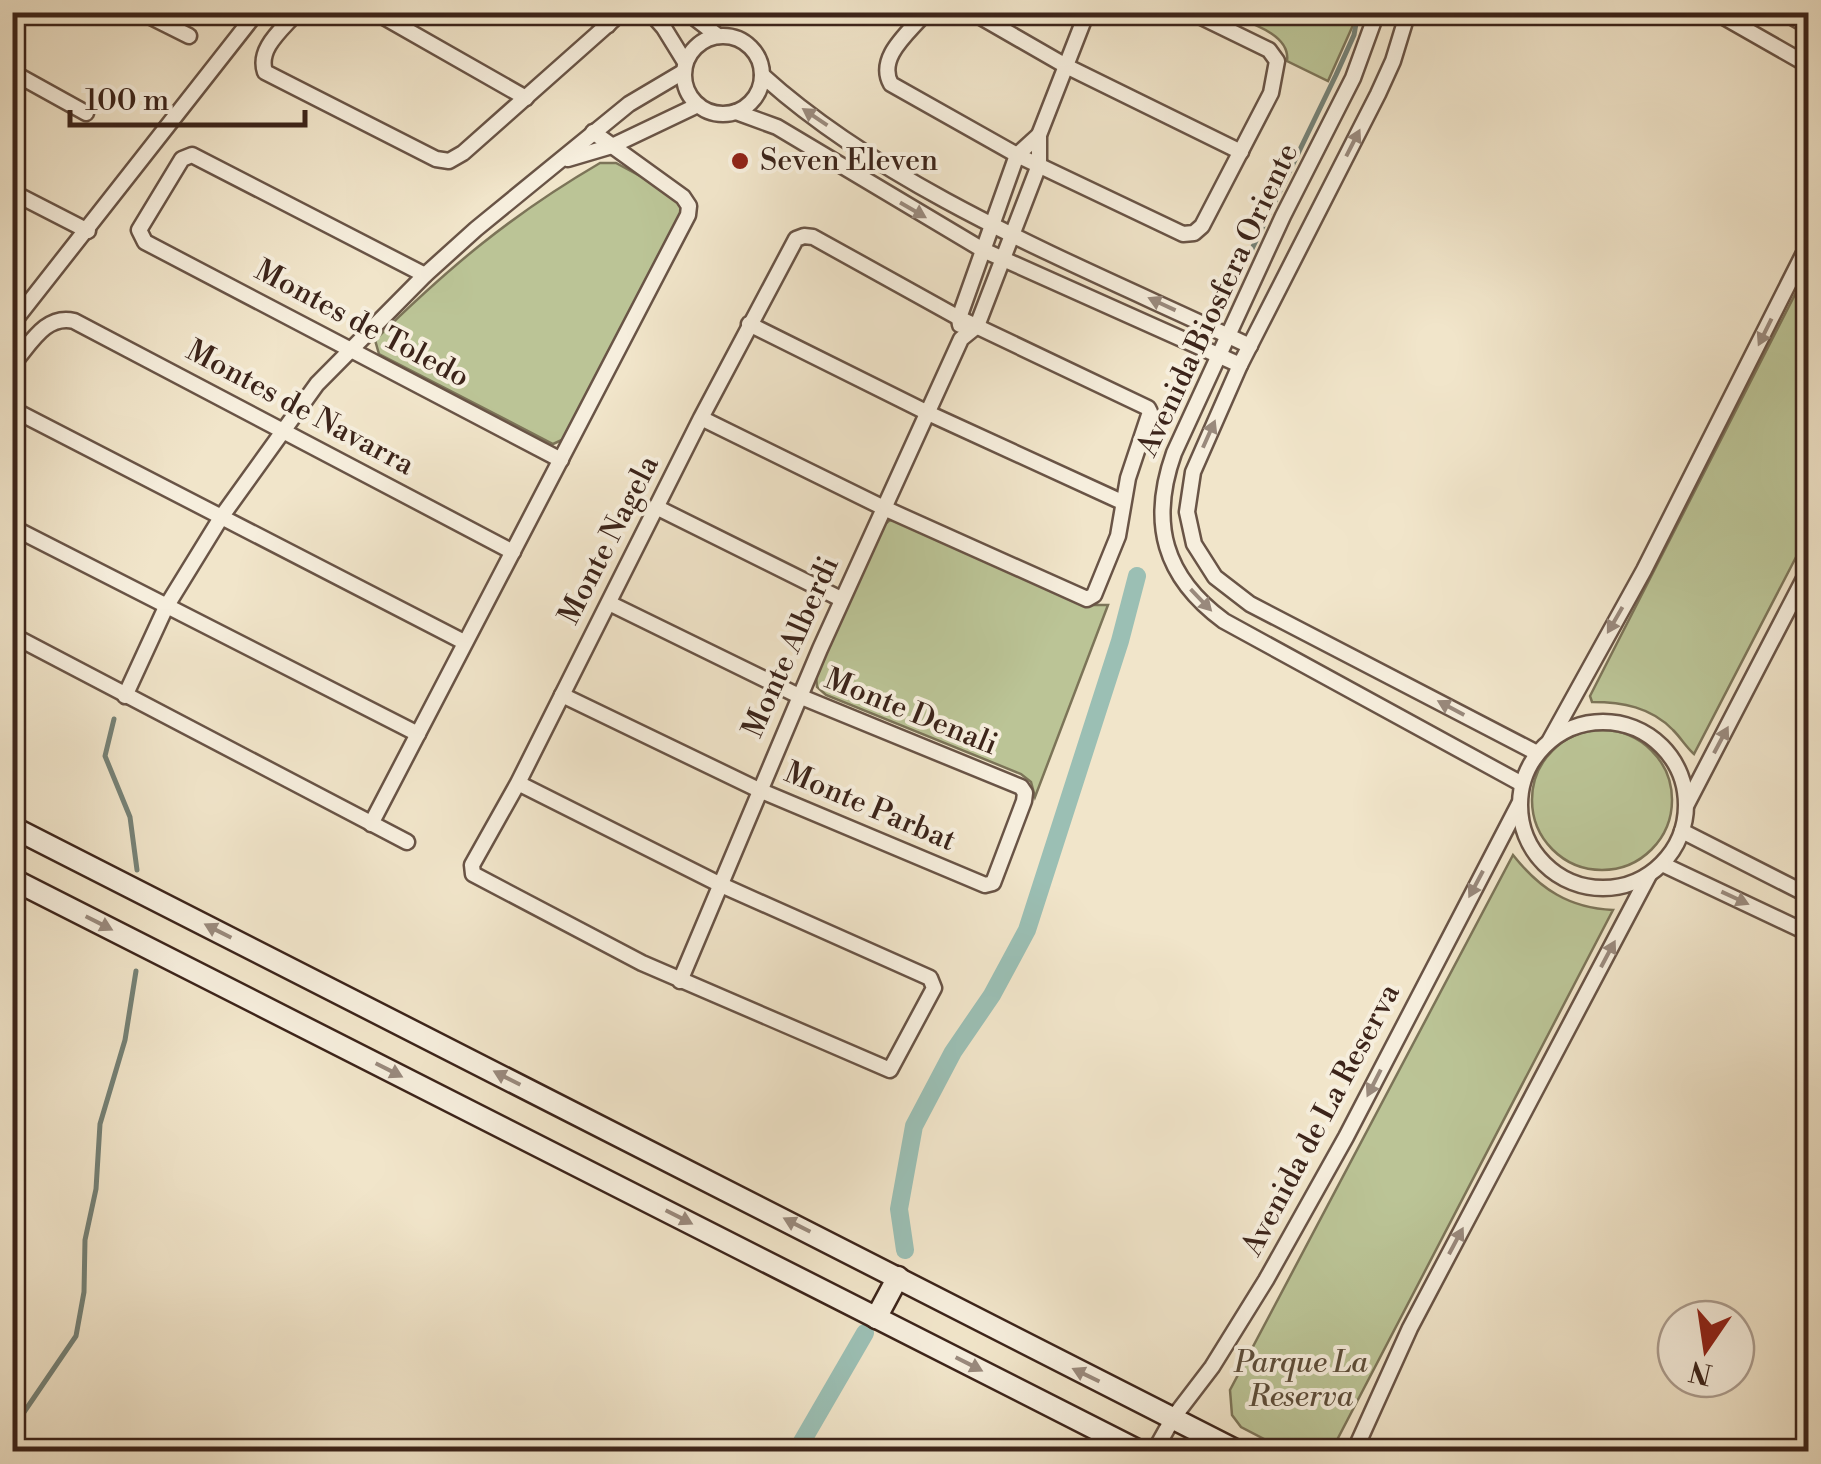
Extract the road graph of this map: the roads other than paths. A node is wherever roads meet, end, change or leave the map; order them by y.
1 (141, 12) edge
2 (257, 12) edge
3 (297, 12) edge
4 (375, 12) edge
5 (584, 12) edge
6 (622, 12) edge
7 (650, 12) edge
8 (686, 12) edge
9 (926, 12) edge
10 (972, 12) edge
11 (1087, 12) edge
12 (1191, 12) edge
13 (1377, 12) edge
14 (1408, 12) edge
15 (1715, 12) edge
16 (1783, 12) edge
17 (608, 25) junction
18 (1808, 26) edge
19 (189, 36) dead end
20 (718, 36) junction
21 (1808, 65) edge
22 (1066, 66) junction
23 (684, 67) junction
24 (12, 72) edge
25 (762, 74) junction
26 (526, 98) junction
27 (698, 105) junction
28 (736, 112) junction
29 (86, 113) dead end
30 (594, 132) junction
31 (1038, 135) junction
32 (612, 146) junction
33 (1241, 152) junction
34 (1017, 155) junction
35 (562, 161) junction
36 (1039, 165) junction
37 (12, 192) edge
38 (992, 224) junction
39 (88, 231) junction
40 (1012, 234) junction
41 (1808, 244) edge
42 (983, 250) junction
43 (1003, 258) junction
44 (425, 275) junction
45 (959, 318) junction
46 (12, 324) edge
47 (749, 324) junction
48 (977, 326) junction
49 (1227, 336) junction
50 (961, 339) junction
51 (1250, 346) junction
52 (350, 349) junction
53 (1218, 355) junction
54 (12, 365) edge
55 (1240, 366) junction
56 (12, 409) edge
57 (928, 413) junction
58 (702, 418) junction
59 (283, 429) junction
60 (561, 460) junction
61 (1122, 502) junction
62 (656, 507) junction
63 (884, 508) junction
64 (222, 516) junction
65 (12, 527) edge
66 (513, 552) junction
67 (1808, 571) edge
68 (842, 599) junction
69 (608, 603) junction
70 (166, 608) junction
71 (12, 634) edge
72 (464, 642) junction
73 (562, 695) junction
74 (124, 696) junction
75 (799, 696) junction
76 (418, 734) junction
77 (1550, 740) junction
78 (1537, 753) junction
79 (518, 783) junction
80 (1522, 784) junction
81 (758, 790) junction
82 (1519, 804) junction
83 (1687, 805) junction
84 (371, 824) junction
85 (12, 827) edge
86 (1682, 832) junction
87 (406, 842) dead end
88 (1662, 864) junction
89 (1648, 875) junction
90 (12, 878) edge
91 (994, 880) joint
92 (719, 884) junction
93 (1808, 894) edge
94 (1808, 933) edge
95 (680, 981) junction
96 (898, 1277) junction
97 (876, 1318) junction
98 (1173, 1418) junction
99 (1135, 1448) edge
100 (1154, 1452) edge
101 (1239, 1452) edge
102 (1354, 1452) edge

1 - 19 street
2 - 39 street
3 - 26 street
4 - 26 street
5 - 17 street
6 - 17 street
7 - 23 street
8 - 20 street
9 - 34 street
10 - 22 street
11 - 22 street
12 - 33 street
13 - 49 street, Avenida Biosfera Oriente
51 -> 14 street, Avenida Biosfera Oriente
15 - 21 street
16 - 18 street
17 - 26 street
20 - 23 street
20 - 25 street
22 - 31 street
22 - 33 street
23 - 27 street
23 - 30 street
24 - 29 street
25 - 28 street
38 -> 25 street
27 - 28 street
27 - 32 street
28 -> 42 street
30 - 32 street
30 - 35 street
31 - 34 street
31 - 36 street
32 - 35 street
32 - 60 street
33 - 36 street
34 - 36 street
34 - 38 street
35 - 44 street
36 - 40 street
37 - 39 street
38 - 40 street
38 - 42 street
39 - 46 street
40 - 43 street
49 -> 40 street
41 -> 77 street
42 - 43 street
42 - 45 street
43 - 48 street
43 - 53 street
44 - 52 street
44 - 52 street, Montes de Toledo
45 - 47 street, Monte Nagela
45 - 48 street
45 - 50 street
47 - 57 street
47 - 58 street, Monte Nagela
48 - 50 street
48 - 61 street
49 - 51 street
49 - 53 street, Avenida Biosfera Oriente
50 - 57 street, Monte Alberdi
51 - 55 street, Avenida Biosfera Oriente
52 - 59 street
52 - 60 street, Montes de Toledo
53 - 55 street
53 -> 80 street, Avenida Biosfera Oriente
54 - 59 street, Montes de Navarra
78 -> 55 street, Avenida Biosfera Oriente
56 - 64 street
57 - 61 street
57 - 63 street, Monte Alberdi
58 - 62 street, Monte Nagela
58 - 63 street
59 - 64 street
59 - 66 street, Montes de Navarra
60 - 66 street
61 - 63 street
62 - 68 street
62 - 69 street, Monte Nagela
63 - 68 street, Monte Alberdi
64 - 70 street
64 - 72 street
65 - 70 street
66 - 72 street
83 -> 67 street
68 - 75 street, Monte Alberdi
69 - 73 street, Monte Nagela
69 - 75 street, Monte Denali
70 - 74 street
70 - 76 street
71 - 74 street
72 - 76 street
73 - 79 street, Monte Nagela
73 - 81 street, Monte Parbat
74 - 84 street
75 - 81 street, Monte Alberdi
75 - 91 street, Monte Denali
76 - 84 street
77 - 78 street
77 - 83 street
78 - 80 street
79 - 92 street
79 - 95 street, Monte Nagela
80 - 82 street
81 - 91 street, Monte Parbat
81 - 92 street, Monte Alberdi
82 - 89 street
82 -> 98 street, Avenida de La Reserva
83 - 86 street
84 - 87 street
96 -> 85 main road
86 - 88 street
86 - 93 street
88 - 89 street
88 -> 94 street
102 -> 89 street
90 -> 97 main road
92 - 95 street, Monte Alberdi
92 - 95 street
96 - 97 main road
98 -> 96 main road
97 -> 99 main road
98 - 100 street, Avenida de La Reserva
98 - 101 main road

